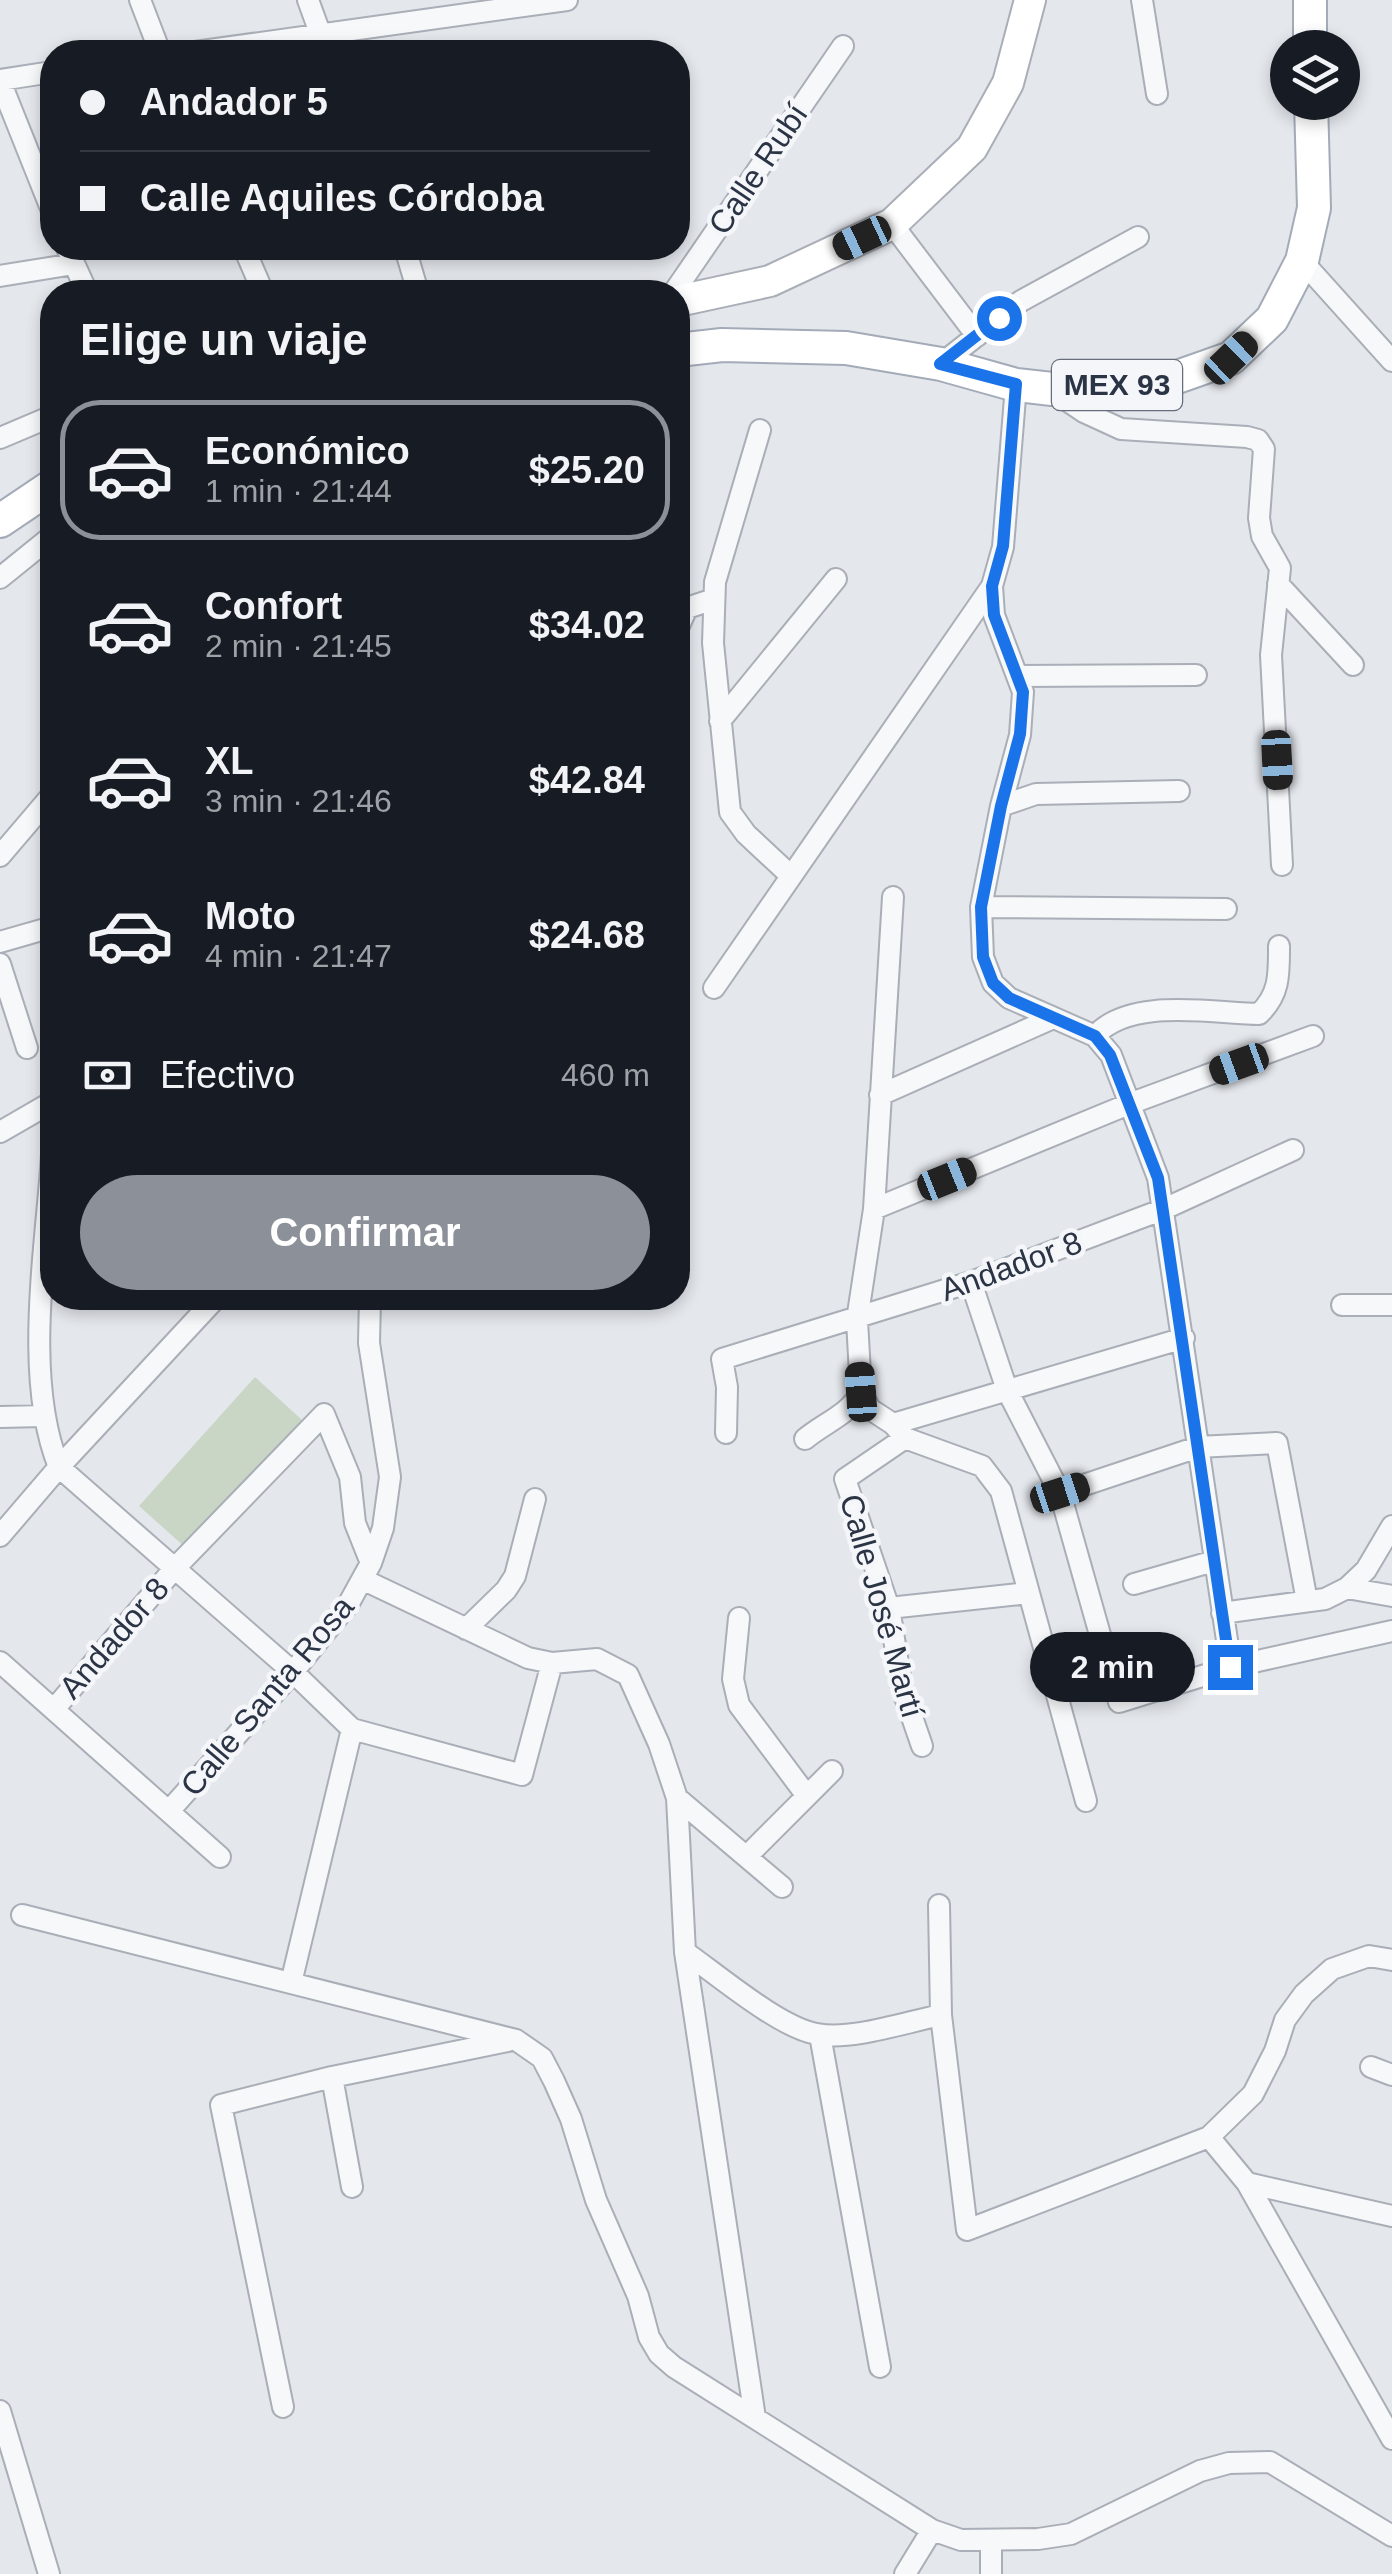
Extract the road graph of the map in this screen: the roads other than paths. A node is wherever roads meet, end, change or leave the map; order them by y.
1 (140, 0) edge
2 (308, 0) edge
3 (567, 0) edge
4 (1030, 0) edge
5 (1142, 0) edge
6 (1310, 0) edge
7 (1310, 30) edge
8 (155, 40) edge
9 (323, 40) edge
10 (346, 40) edge
11 (843, 46) dead end
12 (40, 74) edge
13 (0, 80) edge
14 (1156, 94) dead end
15 (1312, 120) edge
16 (40, 181) edge
17 (892, 224) junction
18 (1138, 237) dead end
19 (56, 260) edge
20 (1302, 261) junction
21 (0, 276) edge
22 (682, 280) edge
23 (690, 298) edge
24 (977, 336) junction
25 (690, 348) edge
26 (1392, 361) edge
27 (940, 364) junction
28 (1016, 384) junction
29 (1052, 389) junction
30 (40, 421) edge
31 (760, 430) dead end
32 (0, 438) edge
33 (40, 494) edge
34 (0, 521) edge
35 (40, 546) edge
36 (0, 578) edge
37 (836, 579) dead end
38 (1278, 584) junction
39 (992, 586) junction
40 (714, 598) junction
41 (690, 607) edge
42 (1353, 665) dead end
43 (1196, 675) dead end
44 (1018, 676) junction
45 (720, 721) junction
46 (1179, 791) dead end
47 (1001, 806) junction
48 (40, 809) edge
49 (0, 856) edge
50 (1282, 866) dead end
51 (790, 875) junction
52 (892, 897) dead end
53 (981, 907) junction
54 (1226, 908) dead end
55 (40, 930) edge
56 (0, 942) edge
57 (1279, 946) dead end
58 (0, 964) edge
59 (714, 988) dead end
60 (1054, 1018) junction
61 (1095, 1036) junction
62 (1313, 1036) dead end
63 (27, 1048) dead end
64 (880, 1095) junction
65 (1129, 1104) junction
66 (40, 1109) edge
67 (0, 1132) edge
68 (1293, 1150) dead end
69 (874, 1209) junction
70 (1164, 1210) junction
71 (972, 1282) junction
72 (1342, 1305) dead end
73 (1392, 1305) edge
74 (42, 1310) edge
75 (202, 1310) edge
76 (370, 1310) edge
77 (856, 1320) junction
78 (1184, 1338) junction
79 (1007, 1390) junction
80 (861, 1392) junction
81 (44, 1416) junction
82 (0, 1417) edge
83 (899, 1431) junction
84 (726, 1433) dead end
85 (806, 1440) dead end
86 (1198, 1447) junction
87 (59, 1466) junction
88 (1060, 1493) junction
89 (535, 1499) dead end
90 (1392, 1526) edge
91 (0, 1536) edge
92 (1214, 1561) junction
93 (174, 1569) junction
94 (368, 1572) junction
95 (1134, 1584) dead end
96 (1348, 1588) junction
97 (1029, 1593) junction
98 (1392, 1596) edge
99 (1307, 1601) junction
100 (889, 1608) junction
101 (1222, 1614) junction
102 (740, 1618) dead end
103 (466, 1629) junction
104 (1392, 1631) edge
105 (0, 1662) edge
106 (552, 1663) junction
107 (1230, 1667) junction
108 (293, 1672) junction
109 (54, 1708) junction
110 (352, 1730) junction
111 (922, 1746) dead end
112 (832, 1771) dead end
113 (807, 1796) junction
114 (677, 1798) junction
115 (1086, 1801) dead end
116 (169, 1811) junction
117 (748, 1856) junction
118 (220, 1857) dead end
119 (782, 1888) dead end
120 (939, 1904) dead end
121 (22, 1916) dead end
122 (685, 1952) junction
123 (1392, 1960) edge
124 (290, 1983) junction
125 (941, 2015) junction
126 (820, 2035) junction
127 (516, 2040) junction
128 (1371, 2067) dead end
129 (1392, 2075) edge
130 (332, 2077) junction
131 (1209, 2137) junction
132 (1246, 2183) junction
133 (352, 2187) dead end
134 (1392, 2216) edge
135 (880, 2367) dead end
136 (283, 2406) dead end
137 (0, 2410) edge
138 (755, 2418) junction
139 (1392, 2439) edge
140 (9, 2465) edge
141 (932, 2530) junction
142 (1392, 2536) edge
143 (991, 2540) junction
144 (49, 2574) edge
145 (905, 2574) edge
146 (990, 2574) edge

1 - 8 street
2 - 9 street
3 - 10 street
4 - 17 street
5 - 14 street
6 - 7 main road
11 - 22 street, Calle Rubí
12 - 13 street
13 - 16 street
15 - 20 main road, MEX 93
17 - 23 street
17 - 24 street
18 - 24 street
19 - 21 street
20 - 26 street
20 - 29 main road, MEX 93
24 - 27 street
25 - 27 main road, MEX 93
27 - 28 main road, MEX 93
28 - 29 main road, MEX 93
28 - 39 street
29 - 38 street
30 - 32 street
31 - 40 street
33 - 34 main road
35 - 36 street
37 - 45 street
38 - 42 street
38 - 50 street
39 - 44 street
39 - 51 street
40 - 41 street
40 - 45 street
43 - 44 street
44 - 47 street
45 - 51 street
46 - 47 street
47 - 53 street
48 - 49 street
51 - 59 street
52 - 64 street
53 - 54 street
53 - 60 street
55 - 56 street
57 - 61 street
58 - 63 street
60 - 61 street
60 - 64 street
61 - 65 street
62 - 65 street
64 - 69 street
65 - 69 street
65 - 70 street
66 - 67 street
68 - 70 street, Andador 8
69 - 77 street
70 - 71 street, Andador 8
70 - 78 street
71 - 77 street, Andador 8
71 - 79 street
72 - 73 street
74 - 81 street
75 - 87 street
76 - 94 street
77 - 80 street
77 - 84 street
78 - 79 street
78 - 86 street
79 - 83 street
79 - 88 street
80 - 83 street
80 - 85 street
81 - 82 street
81 - 87 street
83 - 97 street
83 - 100 street, Calle José Martí
86 - 88 street
86 - 92 street
86 - 99 street
87 - 91 street
87 - 93 street
88 - 107 street
89 - 103 street
90 - 96 street
92 - 95 street
92 - 101 street
93 - 94 street, Andador 8
93 - 108 street
93 - 109 street, Andador 8
94 - 103 street
94 - 108 street, Calle Santa Rosa
96 - 98 street
96 - 99 street
97 - 100 street
97 - 115 street
99 - 101 street
100 - 111 street, Calle José Martí
101 - 107 street
102 - 113 street
103 - 106 street
104 - 107 street
105 - 109 street, Andador 8
106 - 110 street
106 - 114 street
108 - 110 street
108 - 116 street, Calle Santa Rosa
109 - 116 street, Andador 8
110 - 124 street
112 - 113 street
113 - 117 street
114 - 117 street
114 - 122 street
116 - 118 street, Andador 8
117 - 119 street
120 - 125 street
121 - 124 street
122 - 126 street
122 - 138 street
123 - 131 street
124 - 127 street
125 - 126 street
125 - 131 street
126 - 135 street
127 - 130 street
127 - 138 street
128 - 129 street
130 - 133 street
130 - 136 street
131 - 132 street
132 - 134 street
132 - 139 street
137 - 140 street
138 - 141 street
140 - 144 street
141 - 143 street
141 - 145 street
142 - 143 street
143 - 146 street

